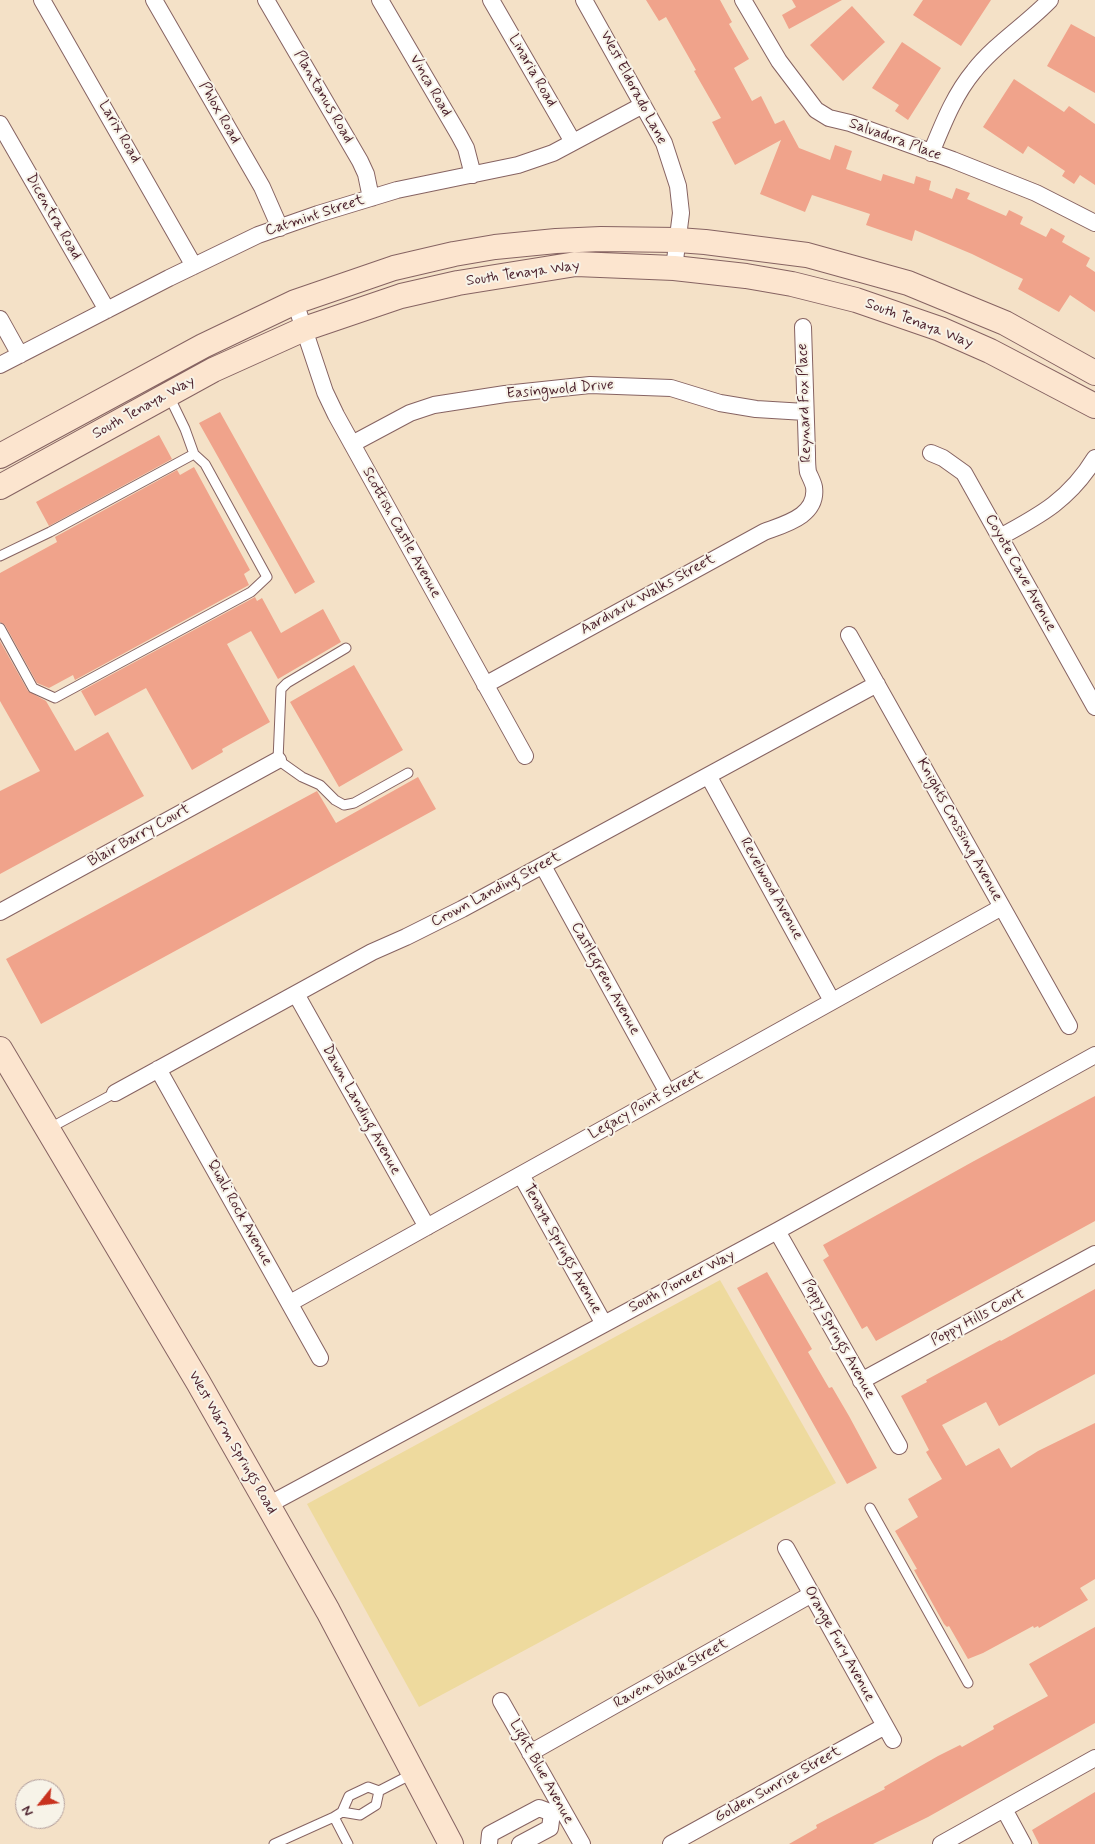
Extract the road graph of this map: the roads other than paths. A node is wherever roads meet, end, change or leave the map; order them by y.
1 (42, 0) edge
2 (154, 0) edge
3 (266, 0) edge
4 (380, 0) edge
5 (491, 0) edge
6 (584, 0) edge
7 (743, 0) edge
8 (1050, 0) edge
9 (643, 105) junction
10 (0, 124) edge
11 (573, 142) junction
12 (931, 153) junction
13 (473, 175) junction
14 (371, 198) junction
15 (1095, 223) edge
16 (280, 228) junction
17 (678, 240) junction
18 (194, 266) junction
19 (674, 268) junction
20 (295, 302) junction
21 (107, 310) junction
22 (0, 319) edge
23 (802, 327) dead end
24 (304, 329) junction
25 (20, 355) junction
26 (0, 365) edge
27 (1095, 373) edge
28 (168, 394) junction
29 (1095, 406) edge
30 (805, 412) junction
31 (352, 444) junction
32 (931, 453) dead end
33 (194, 454) junction
34 (0, 456) edge
35 (1095, 458) edge
36 (0, 487) edge
37 (811, 507) joint
38 (1000, 537) junction
39 (0, 556) edge
40 (0, 628) edge
41 (849, 635) dead end
42 (346, 648) dead end
43 (485, 684) junction
44 (877, 684) junction
45 (1090, 686) edge
46 (1095, 707) edge
47 (524, 756) dead end
48 (278, 760) junction
49 (408, 773) dead end
50 (709, 777) junction
51 (543, 866) junction
52 (1002, 907) junction
53 (0, 912) edge
54 (296, 994) junction
55 (832, 1001) junction
56 (1069, 1026) dead end
57 (0, 1048) edge
58 (1095, 1055) edge
59 (158, 1069) junction
60 (115, 1093) joint
61 (668, 1093) junction
62 (48, 1130) junction
63 (521, 1175) junction
64 (427, 1227) junction
65 (777, 1231) junction
66 (1095, 1254) edge
67 (290, 1303) junction
68 (604, 1324) junction
69 (320, 1358) dead end
70 (861, 1381) junction
71 (898, 1446) dead end
72 (268, 1505) junction
73 (870, 1508) dead end
74 (786, 1548) dead end
75 (812, 1594) junction
76 (968, 1683) dead end
77 (501, 1701) dead end
78 (885, 1726) junction
79 (892, 1740) dead end
80 (530, 1753) junction
81 (1095, 1758) edge
82 (413, 1773) junction
83 (379, 1791) junction
84 (1004, 1809) junction
85 (557, 1811) junction
86 (342, 1812) junction
87 (334, 1817) junction
88 (289, 1841) edge
89 (274, 1844) edge
90 (348, 1844) edge
91 (451, 1844) edge
92 (489, 1844) edge
93 (520, 1844) edge
94 (582, 1844) edge
95 (671, 1844) edge
96 (941, 1844) edge
97 (1023, 1844) edge

1 - 18 street, Larix Road
2 - 16 street, Phlox Road
3 - 14 street, Plantanus Road
4 - 13 street, Vinca Road
5 - 11 street, Linaria Road
6 - 9 street, West Eldorado Lane
7 - 12 street, Salvadora Place
8 - 12 street
9 - 11 street, Catmint Street
9 - 17 street, West Eldorado Lane
10 - 21 street, Dicentra Road
11 - 13 street, Catmint Street
12 - 15 street, Salvadora Place
13 - 14 street, Catmint Street
14 - 16 street, Catmint Street
16 - 18 street, Catmint Street
17 - 19 street, West Eldorado Lane
17 - 20 street, South Tenaya Way
17 - 27 street, South Tenaya Way
18 - 21 street, Catmint Street
19 - 24 street, South Tenaya Way
19 - 29 street, South Tenaya Way
20 - 24 street, Scottish Castle Avenue
20 - 34 street, South Tenaya Way
21 - 25 street, Catmint Street
22 - 25 street
23 - 30 street, Reynard Fox Place
24 - 28 street, South Tenaya Way
24 - 31 street, Scottish Castle Avenue
25 - 26 street, Catmint Street
28 - 33 lane
28 - 36 street, South Tenaya Way
30 - 31 street, Easingwold Drive
30 - 37 street, Reynard Fox Place
31 - 43 street, Scottish Castle Avenue
32 - 38 street, Coyote Cave Avenue
33 - 39 lane
33 - 40 lane
35 - 38 street
37 - 43 street, Aardvark Walks Street
38 - 45 street, Coyote Cave Avenue
41 - 44 street, Knights Crossing Avenue
42 - 48 lane
43 - 47 street, Scottish Castle Avenue
44 - 50 street, Crown Landing Street
44 - 52 street, Knights Crossing Avenue
45 - 46 street, Coyote Cave Avenue
48 - 49 lane
48 - 53 street, Blair Barry Court
50 - 51 street, Crown Landing Street
50 - 55 street, Revelwood Avenue
51 - 54 street, Crown Landing Street
51 - 61 street, Castlegreen Avenue
52 - 55 street, Legacy Point Street
52 - 56 street, Knights Crossing Avenue
54 - 59 street, Crown Landing Street
54 - 64 street, Dawn Landing Avenue
55 - 61 street, Legacy Point Street
57 - 62 street, West Warm Springs Road
58 - 65 street, South Pioneer Way
59 - 60 street, Crown Landing Street
59 - 67 street, Quali Rock Avenue
60 - 62 lane
61 - 63 street, Legacy Point Street
62 - 72 street, West Warm Springs Road
63 - 64 street, Legacy Point Street
63 - 68 street, Tenaya Springs Avenue
64 - 67 street, Legacy Point Street
65 - 68 street, South Pioneer Way
65 - 70 street, Poppy Springs Avenue
66 - 70 street, Poppy Hills Court
67 - 69 street, Quali Rock Avenue
68 - 72 street, South Pioneer Way
70 - 71 street, Poppy Springs Avenue
72 - 82 street, West Warm Springs Road
73 - 76 lane
74 - 75 street, Orange Fury Avenue
75 - 78 street, Orange Fury Avenue
75 - 80 street, Raven Black Street
77 - 80 street, Light Blue Avenue
78 - 79 street, Orange Fury Avenue
78 - 95 street, Golden Sunrise Street
80 - 85 street, Light Blue Avenue
81 - 84 street
82 - 83 lane
82 - 91 street, West Warm Springs Road
83 - 86 lane
83 - 86 lane
84 - 96 street
84 - 97 street
85 - 92 street
85 - 93 street
85 - 94 street, Light Blue Avenue
86 - 87 lane
87 - 88 lane
87 - 90 lane
88 - 89 lane

